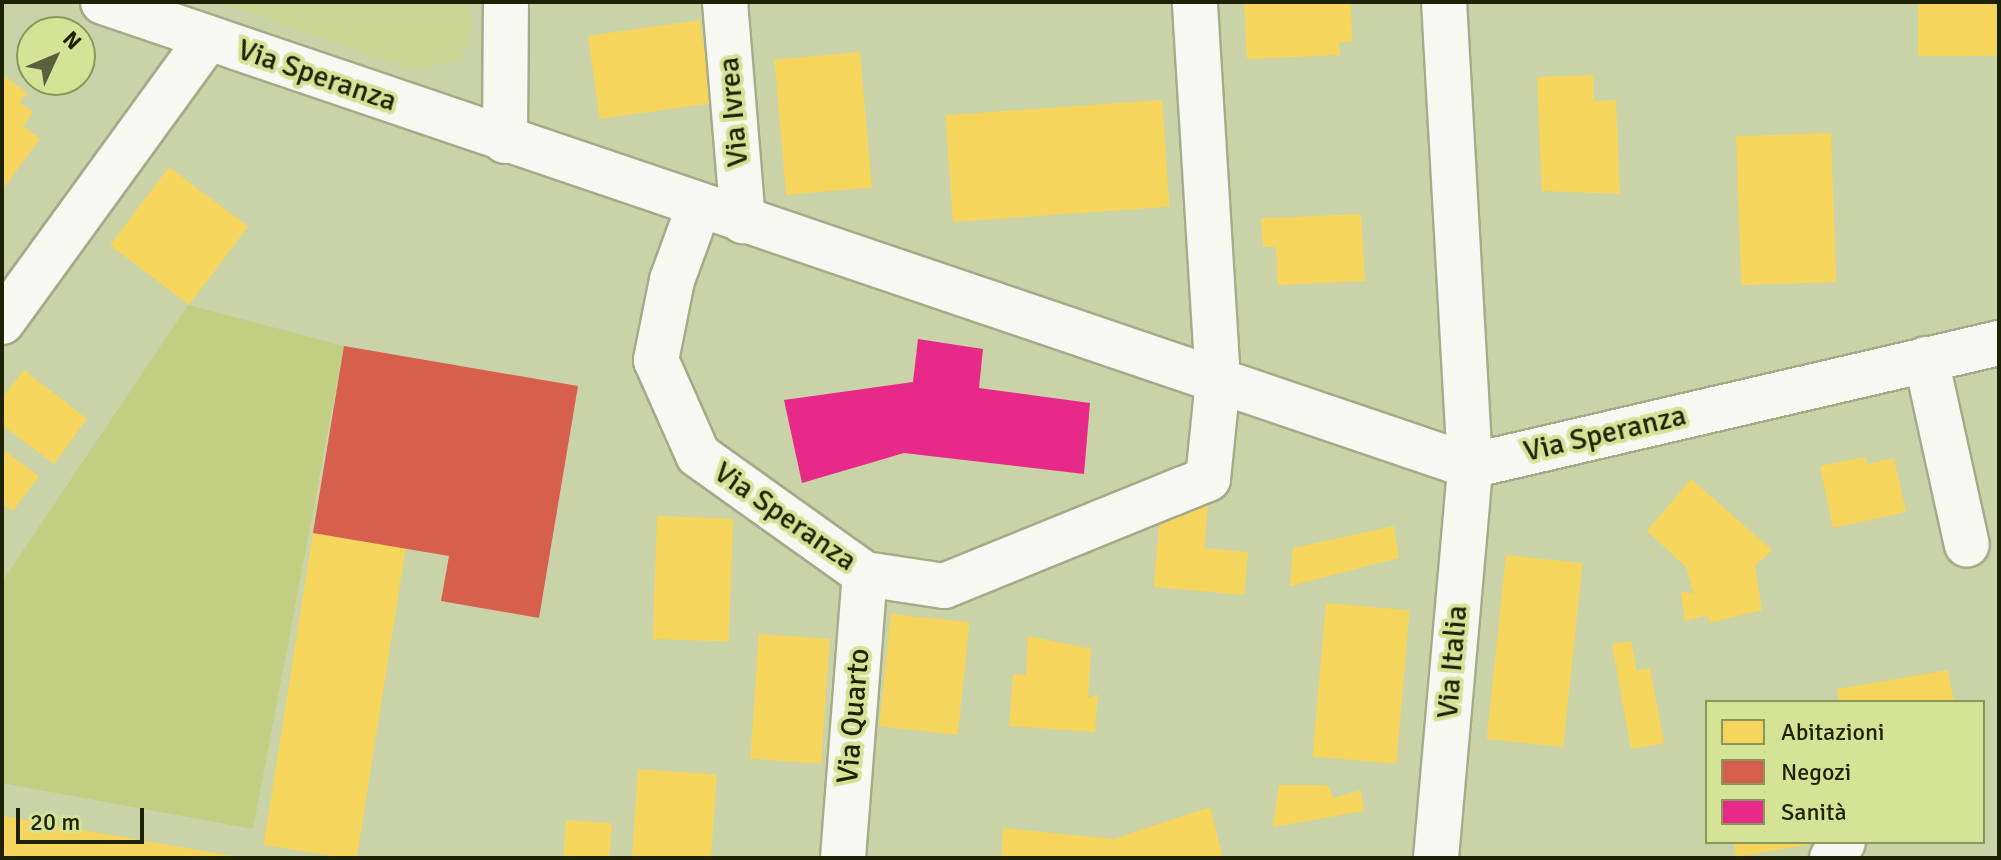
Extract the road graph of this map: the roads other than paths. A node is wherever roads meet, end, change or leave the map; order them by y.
1 (103, 2) edge
2 (506, 2) edge
3 (725, 2) edge
4 (1195, 2) edge
5 (1444, 2) edge
6 (208, 38) junction
7 (505, 141) junction
8 (699, 206) junction
9 (743, 221) junction
10 (2, 322) edge
11 (1999, 343) edge
12 (1926, 359) junction
13 (1218, 381) junction
14 (1470, 466) junction
15 (1967, 545) dead end
16 (865, 574) junction
17 (843, 858) edge
18 (1436, 858) edge

1 - 6 street, Via Speranza
2 - 7 street
3 - 9 street, Via Ivrea
4 - 13 street, Via Speranza
5 - 14 street, Via Italia
6 - 7 street, Via Speranza
6 - 10 street, Via Speranza
7 - 8 street, Via Speranza
8 - 9 street, Via Speranza
8 - 16 street, Via Speranza
9 - 13 street, Via Speranza
11 - 12 street, Via Speranza
12 - 14 street, Via Speranza
12 - 15 street
13 - 14 street, Via Speranza
13 - 16 street, Via Speranza
14 - 18 street, Via Italia
16 - 17 street, Via Quarto

